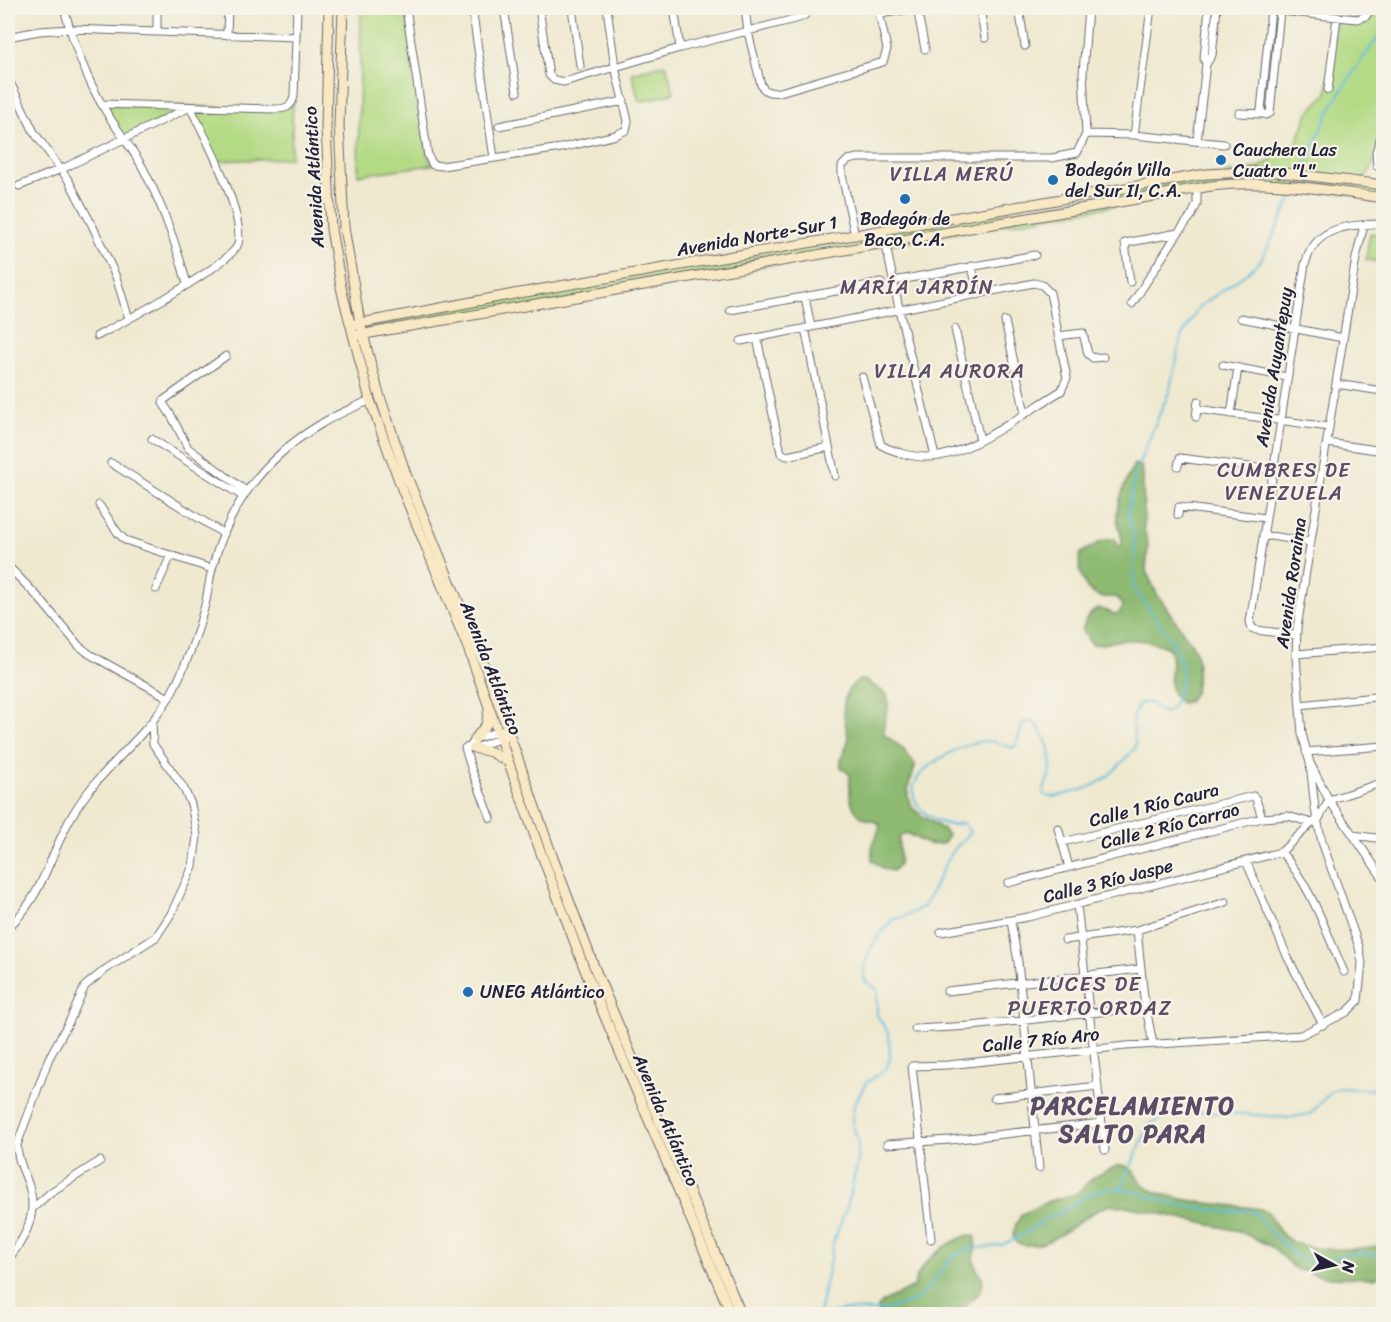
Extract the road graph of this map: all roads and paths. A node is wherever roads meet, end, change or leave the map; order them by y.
1 (64, 8) edge
2 (157, 8) edge
3 (228, 8) edge
4 (297, 8) edge
5 (328, 8) edge
6 (343, 8) edge
7 (406, 8) edge
8 (472, 8) edge
9 (504, 8) edge
10 (539, 8) edge
11 (572, 8) edge
12 (607, 8) edge
13 (674, 8) edge
14 (745, 8) edge
15 (809, 8) edge
16 (918, 8) edge
17 (980, 8) edge
18 (1018, 8) edge
19 (1088, 8) edge
20 (1151, 8) edge
21 (1209, 8) edge
22 (1217, 8) edge
23 (1252, 8) edge
24 (1372, 8) edge
25 (1271, 10) junction
26 (878, 11) edge
27 (1280, 11) junction
28 (1336, 17) junction
29 (71, 29) junction
30 (157, 32) junction
31 (748, 32) junction
32 (227, 35) junction
33 (8, 37) edge
34 (296, 37) junction
35 (985, 38) dead end
36 (1025, 46) dead end
37 (680, 48) junction
38 (925, 49) dead end
39 (1266, 59) junction
40 (1275, 60) junction
41 (1206, 64) junction
42 (580, 66) dead end
43 (615, 67) junction
44 (8, 78) edge
45 (1328, 90) dead end
46 (517, 92) dead end
47 (624, 101) junction
48 (102, 104) junction
49 (190, 107) junction
50 (1239, 113) dead end
51 (1263, 114) junction
52 (499, 126) dead end
53 (1383, 127) edge
54 (1086, 134) junction
55 (1134, 135) junction
56 (123, 138) junction
57 (1197, 141) junction
58 (1224, 144) dead end
59 (494, 158) junction
60 (1380, 166) edge
61 (61, 169) junction
62 (1383, 185) edge
63 (19, 186) dead end
64 (1197, 188) junction
65 (1383, 198) edge
66 (1383, 224) edge
67 (1364, 225) junction
68 (883, 231) junction
69 (1178, 233) junction
70 (855, 236) junction
71 (886, 242) junction
72 (1035, 255) dead end
73 (972, 266) junction
74 (894, 281) junction
75 (1130, 282) dead end
76 (881, 283) dead end
77 (187, 284) junction
78 (978, 295) junction
79 (805, 297) junction
80 (1132, 304) dead end
81 (730, 310) dead end
82 (899, 310) junction
83 (1241, 318) dead end
84 (129, 319) junction
85 (1005, 321) dead end
86 (356, 325) junction
87 (808, 328) junction
88 (955, 329) dead end
89 (1294, 329) junction
90 (358, 335) junction
91 (97, 336) dead end
92 (1058, 336) junction
93 (758, 338) junction
94 (1343, 338) junction
95 (741, 341) dead end
96 (226, 356) dead end
97 (1103, 357) dead end
98 (1223, 365) dead end
99 (1239, 368) junction
100 (862, 377) dead end
101 (1287, 377) junction
102 (1336, 384) junction
103 (1382, 391) edge
104 (370, 400) junction
105 (1197, 409) dead end
106 (1024, 413) junction
107 (1231, 414) junction
108 (1281, 420) junction
109 (1329, 427) junction
110 (152, 439) dead end
111 (980, 440) junction
112 (1327, 442) junction
113 (829, 447) junction
114 (1383, 451) edge
115 (935, 456) junction
116 (111, 463) dead end
117 (1178, 466) dead end
118 (1274, 470) junction
119 (835, 476) dead end
120 (244, 494) junction
121 (99, 505) dead end
122 (1178, 515) dead end
123 (1266, 518) junction
124 (224, 534) junction
125 (1263, 535) junction
126 (1311, 542) junction
127 (171, 555) junction
128 (8, 566) edge
129 (212, 569) junction
130 (156, 589) dead end
131 (1296, 635) junction
132 (1383, 647) edge
133 (1296, 654) junction
134 (1383, 696) edge
135 (169, 698) junction
136 (1300, 705) junction
137 (490, 707) junction
138 (152, 723) junction
139 (504, 733) junction
140 (473, 745) junction
141 (1383, 746) edge
142 (1306, 752) junction
143 (508, 762) junction
144 (1310, 763) junction
145 (1383, 782) edge
146 (1329, 800) junction
147 (1262, 818) junction
148 (491, 819) dead end
149 (1315, 821) junction
150 (1058, 828) dead end
151 (1353, 836) junction
152 (1383, 839) edge
153 (1063, 842) junction
154 (1281, 852) junction
155 (1246, 861) junction
156 (1372, 864) junction
157 (1069, 867) junction
158 (1383, 871) edge
159 (1383, 880) edge
160 (1008, 883) dead end
161 (1226, 902) dead end
162 (1077, 905) junction
163 (1011, 921) junction
164 (8, 927) edge
165 (1137, 930) junction
166 (941, 932) dead end
167 (1082, 939) junction
168 (1065, 940) dead end
169 (1140, 969) junction
170 (1344, 972) dead end
171 (1086, 975) junction
172 (1019, 983) junction
173 (947, 991) dead end
174 (1146, 1007) junction
175 (1089, 1012) junction
176 (1023, 1020) junction
177 (1323, 1025) junction
178 (915, 1029) dead end
179 (1153, 1044) junction
180 (1094, 1049) junction
181 (1027, 1057) junction
182 (1098, 1086) junction
183 (1031, 1094) junction
184 (994, 1098) dead end
185 (1102, 1123) junction
186 (1036, 1130) junction
187 (922, 1142) junction
188 (887, 1144) dead end
189 (1106, 1150) dead end
190 (100, 1161) dead end
191 (1039, 1168) dead end
192 (33, 1208) junction
193 (931, 1239) dead end
194 (8, 1259) edge
195 (731, 1314) edge
196 (741, 1314) edge

1 - 29 street
2 - 30 street
3 - 32 street
4 - 34 street
5 - 86 main road, Avenida Atlántico
6 - 86 main road, Avenida Atlántico
7 - 59 street
8 - 59 street
9 - 46 street
10 - 43 street
11 - 42 street
12 - 43 street
13 - 37 street
14 - 31 street
15 - 31 street
16 - 26 street
16 - 38 street
17 - 35 street
18 - 36 street
19 - 54 street
20 - 55 street
21 - 41 street
22 - 41 street
23 - 25 street
24 - 28 street
25 - 27 street
25 - 39 street
26 - 31 street
27 - 28 street
27 - 40 street
28 - 45 street
29 - 30 street
29 - 33 street
29 - 48 street
30 - 32 street
31 - 37 street
32 - 34 street
34 - 49 street
37 - 43 street
39 - 40 street
39 - 51 street
40 - 51 street
41 - 57 street
43 - 47 street
44 - 61 street
47 - 52 street
47 - 59 street
48 - 49 street
48 - 56 street
49 - 56 street
49 - 77 street
50 - 51 street
53 - 60 street
54 - 55 street
54 - 70 street
55 - 57 street
56 - 61 street
56 - 77 street
57 - 58 street
61 - 63 street
61 - 84 street
62 - 68 main road, Avenida Norte-Sur 1
64 - 65 main road, Avenida Norte-Sur 1
64 - 69 street
64 - 71 main road, Avenida Norte-Sur 1
66 - 67 street, Avenida Auyantepuy
67 - 89 street, Avenida Auyantepuy
67 - 94 street, Avenida Roraima
68 - 70 main road, Avenida Norte-Sur 1
68 - 71 street
69 - 75 street
69 - 80 street
70 - 86 main road, Avenida Norte-Sur 1
71 - 74 street
71 - 90 main road, Avenida Norte-Sur 1
72 - 73 street
73 - 74 street
73 - 78 street
74 - 82 street
76 - 79 street
77 - 84 street
78 - 82 street
78 - 92 street
79 - 81 street
79 - 87 street
82 - 87 street
82 - 115 street
83 - 89 street
84 - 91 street
85 - 106 street
86 - 90 main road, Avenida Atlántico
87 - 93 street
87 - 113 street
88 - 111 street
89 - 94 street
89 - 101 street, Avenida Auyantepuy
90 - 104 main road, Avenida Atlántico
90 - 139 main road, Avenida Atlántico
92 - 97 street
92 - 106 street
93 - 95 street
93 - 113 street
94 - 102 street, Avenida Roraima
96 - 120 street
98 - 99 street
99 - 101 street
99 - 107 street
100 - 115 street
101 - 108 street, Avenida Auyantepuy
102 - 103 street
102 - 109 street, Avenida Roraima
104 - 120 street
104 - 137 main road, Avenida Atlántico
105 - 107 street
106 - 111 street
107 - 108 street
108 - 109 street
108 - 118 street, Avenida Auyantepuy
109 - 112 street, Avenida Roraima
110 - 120 street
111 - 115 street
112 - 114 street
112 - 126 street, Avenida Roraima
113 - 119 street
116 - 124 street
117 - 118 street
118 - 123 street, Avenida Auyantepuy
120 - 124 street
121 - 127 street
122 - 123 street
123 - 125 street, Avenida Auyantepuy
124 - 129 street
125 - 126 street
125 - 131 street, Avenida Auyantepuy
126 - 131 street, Avenida Roraima
127 - 129 street
127 - 130 street
128 - 135 street
129 - 135 street
131 - 133 street, Avenida Roraima
132 - 133 street
133 - 136 street, Avenida Roraima
134 - 136 street
135 - 138 street
136 - 142 street, Avenida Roraima
137 - 139 main road, Avenida Atlántico
137 - 140 main road
138 - 164 street
138 - 192 street
139 - 140 street
139 - 143 main road, Avenida Atlántico
139 - 196 main road, Avenida Atlántico
140 - 143 main road
140 - 148 street
141 - 142 street
142 - 144 street, Avenida Roraima
143 - 195 main road, Avenida Atlántico
144 - 146 street, Avenida Roraima
144 - 149 street
145 - 146 street
146 - 149 street
146 - 151 street, Avenida Roraima
147 - 149 street, Calle 2 Río Carrao
147 - 153 street, Calle 1 Río Caura
147 - 157 street, Calle 2 Río Carrao
149 - 154 street
149 - 177 street, Calle 7 Río Aro
150 - 153 street
151 - 152 street
151 - 156 street, Avenida Roraima
153 - 157 street
154 - 155 street, Calle 3 Río Jaspe
154 - 170 street
155 - 162 street, Calle 3 Río Jaspe
155 - 177 street
156 - 158 street
156 - 159 street, Avenida Roraima
157 - 160 street, Calle 2 Río Carrao
161 - 165 street
162 - 163 street, Calle 3 Río Jaspe
162 - 167 street
163 - 166 street, Calle 3 Río Jaspe
163 - 172 street
165 - 167 street
165 - 169 street
167 - 168 street
167 - 171 street
169 - 171 street
169 - 174 street
171 - 172 street
171 - 175 street
172 - 173 street
172 - 176 street
174 - 175 street
174 - 179 street
175 - 176 street
175 - 180 street
176 - 178 street
176 - 181 street
177 - 179 street, Calle 7 Río Aro
179 - 180 street, Calle 7 Río Aro
180 - 181 street, Calle 7 Río Aro
180 - 182 street
181 - 183 street
181 - 187 street, Calle 7 Río Aro
182 - 183 street
182 - 185 street
183 - 184 street
183 - 186 street
185 - 186 street
185 - 189 street
186 - 187 street
186 - 191 street
187 - 188 street
187 - 193 street
190 - 192 street
192 - 194 street

